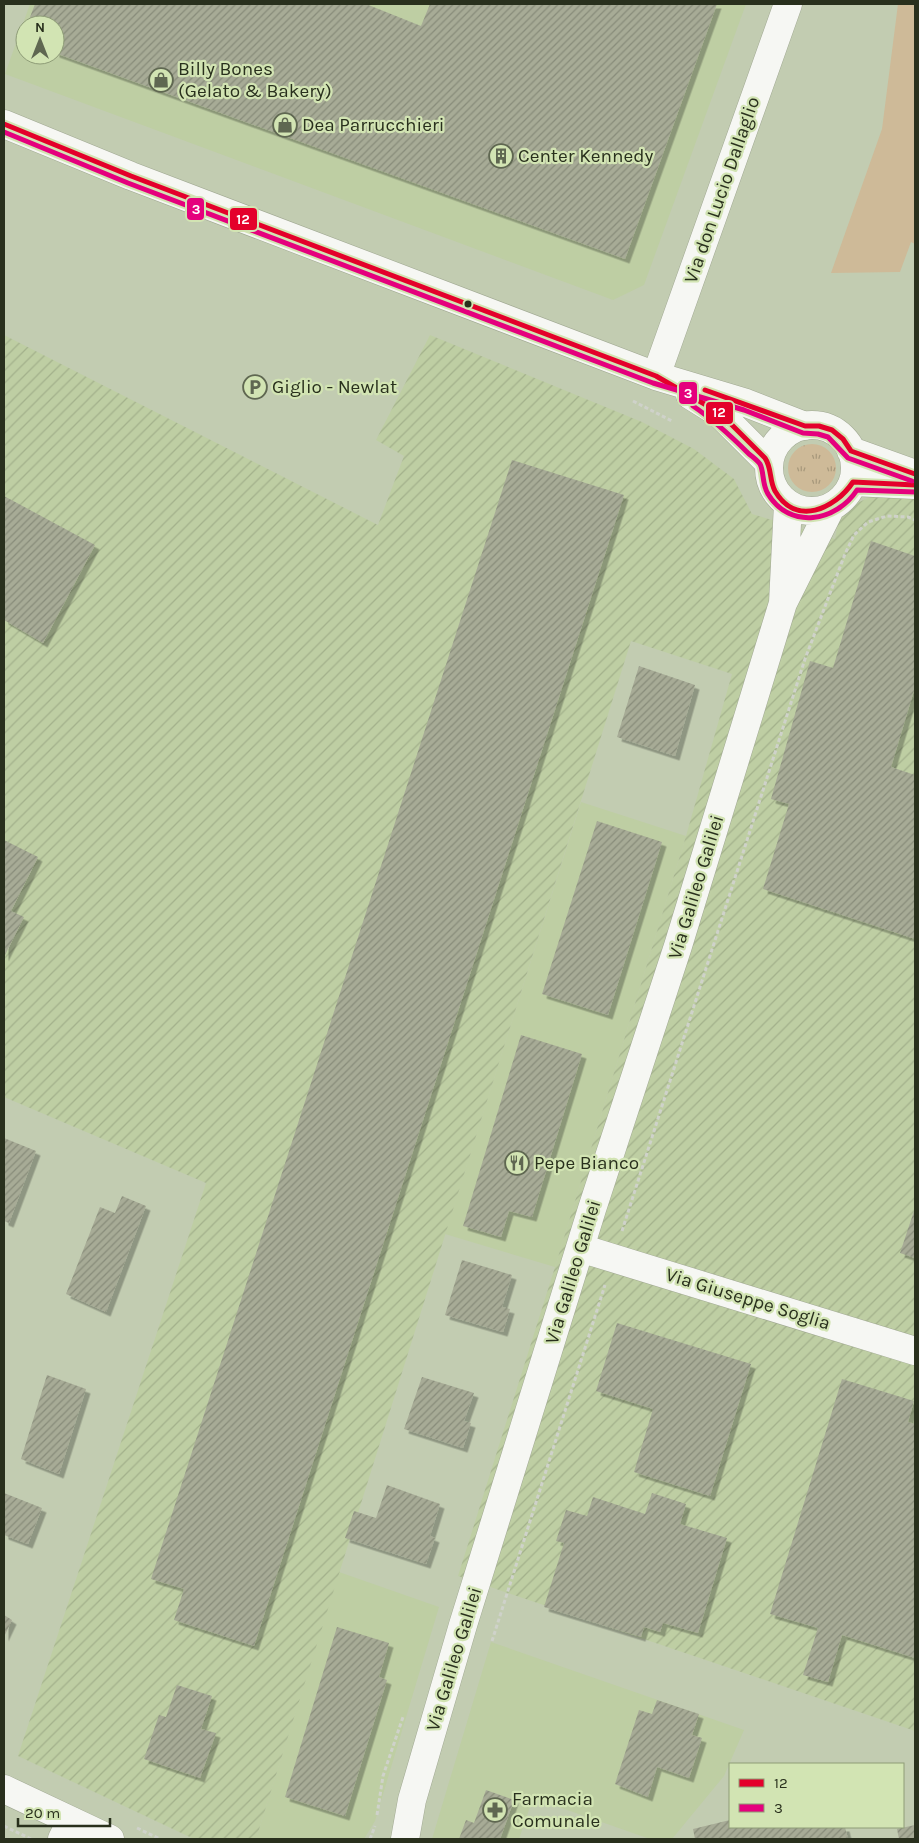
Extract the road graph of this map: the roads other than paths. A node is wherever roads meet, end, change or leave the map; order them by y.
1 (788, 4) edge
2 (4, 124) edge
3 (656, 376) junction
4 (805, 426) junction
5 (851, 451) junction
6 (769, 463) junction
7 (915, 474) edge
8 (853, 482) junction
9 (915, 485) edge
10 (788, 504) junction
11 (831, 507) junction
12 (783, 603) junction
13 (580, 1248) junction
14 (915, 1351) edge
15 (4, 1789) edge
16 (412, 1800) junction
17 (66, 1830) edge
18 (110, 1839) edge
19 (386, 1839) edge
20 (405, 1839) edge

1 - 3 street, Via don Lucio Dallaglio
2 - 3 street
3 - 4 street
3 - 6 street
4 - 5 street
4 - 6 street
5 - 7 street
5 - 8 street
6 - 10 street
8 - 9 street
8 - 11 street
10 - 11 street
10 - 12 street, Via Galileo Galilei
11 - 12 street, Via Galileo Galilei
12 - 13 street, Via Galileo Galilei
13 - 14 street, Via Giuseppe Soglia
13 - 16 street, Via Galileo Galilei
15 - 17 street
16 - 19 street, Via Galileo Galilei
16 - 20 street, Via Galileo Galilei
17 - 18 street

